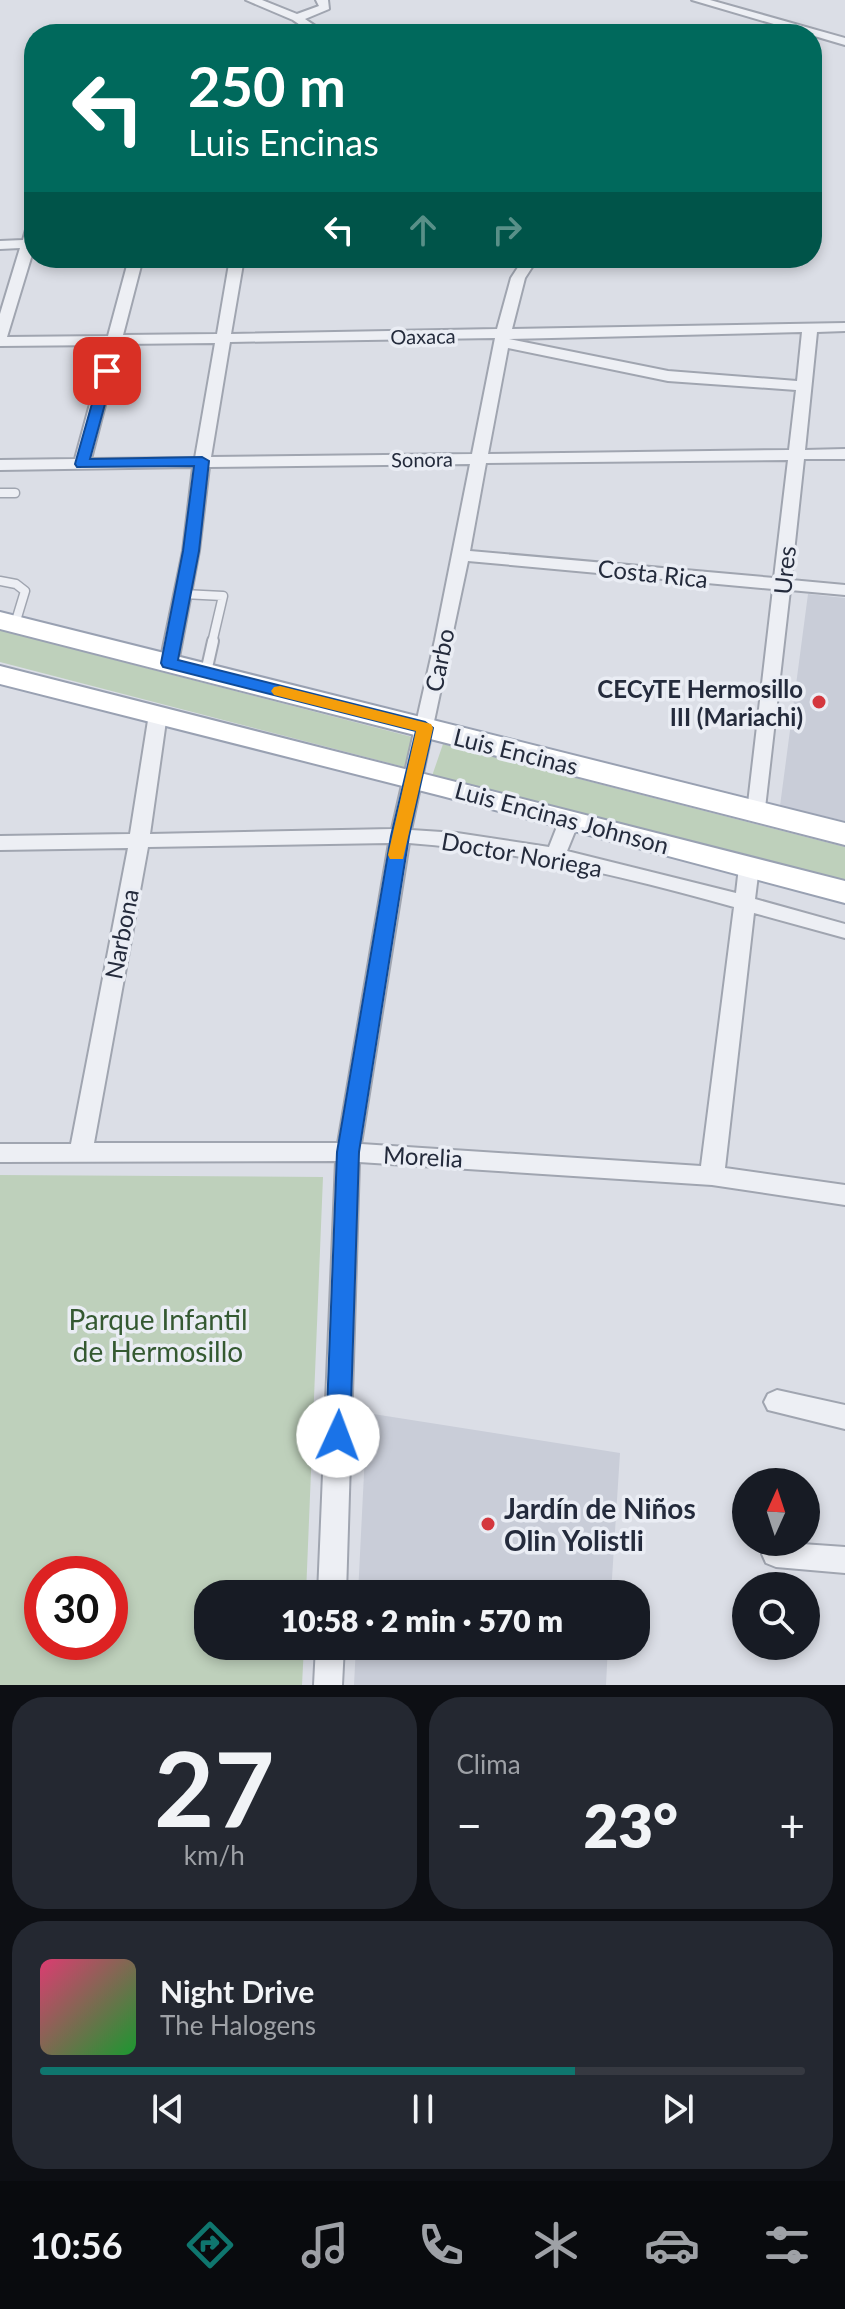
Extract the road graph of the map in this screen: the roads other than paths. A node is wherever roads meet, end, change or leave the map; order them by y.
1 (252, 0) edge
2 (322, 0) edge
3 (698, 0) edge
4 (297, 18) junction
5 (306, 24) edge
6 (782, 24) edge
7 (822, 35) edge
8 (845, 42) edge
9 (24, 244) edge
10 (0, 245) edge
11 (24, 266) edge
12 (134, 268) edge
13 (235, 268) edge
14 (524, 268) edge
15 (845, 327) edge
16 (810, 328) junction
17 (223, 339) junction
18 (502, 339) junction
19 (0, 340) edge
20 (116, 340) junction
21 (805, 386) junction
22 (797, 454) junction
23 (845, 454) edge
24 (481, 458) junction
25 (202, 461) junction
26 (82, 464) junction
27 (0, 465) edge
28 (0, 493) edge
29 (15, 493) dead end
30 (461, 555) junction
31 (0, 581) edge
32 (782, 585) junction
33 (845, 590) edge
34 (183, 594) junction
35 (8, 622) edge
36 (169, 663) junction
37 (206, 672) junction
38 (0, 675) edge
39 (158, 714) junction
40 (425, 728) junction
41 (413, 779) junction
42 (757, 812) junction
43 (570, 819) junction
44 (845, 834) edge
45 (400, 836) junction
46 (139, 842) junction
47 (0, 843) edge
48 (556, 854) junction
49 (749, 867) junction
50 (845, 892) edge
51 (746, 904) junction
52 (845, 931) edge
53 (81, 1152) junction
54 (348, 1152) junction
55 (0, 1153) edge
56 (712, 1176) junction
57 (845, 1195) edge
58 (777, 1402) dead end
59 (845, 1417) edge
60 (799, 1556) edge
61 (845, 1560) edge
62 (333, 1580) edge
63 (329, 1660) edge
64 (328, 1685) edge

1 - 4 street
2 - 4 street
3 - 6 street
4 - 5 street
7 - 8 street
9 - 10 street
11 - 19 street
12 - 20 street
13 - 17 street
14 - 18 street, Carbo
15 - 16 street, Oaxaca
16 - 18 street, Oaxaca
16 - 21 street, Ures
17 - 18 street, Oaxaca
17 - 20 street, Oaxaca
17 - 25 street
18 - 21 street
18 - 24 street, Carbo
19 - 20 street, Oaxaca
20 - 26 street
21 - 22 street, Ures
22 - 23 street, Sonora
22 - 24 street, Sonora
22 - 32 street, Ures
24 - 25 street, Sonora
24 - 30 street, Carbo
25 - 26 street, Sonora
25 - 34 street
26 - 27 street, Sonora
28 - 29 lane
30 - 32 street, Costa Rica
30 - 40 street, Carbo
31 - 35 lane
32 - 33 street, Costa Rica
32 - 42 street, Ures
34 - 36 street
34 - 37 lane
35 - 36 main road, Luis Encinas
36 - 37 main road, Luis Encinas
37 - 40 main road, Luis Encinas
38 - 39 main road, Luis Encinas Johnson
39 - 41 main road, Luis Encinas Johnson
39 - 46 street, Narbona
40 - 41 street, Carbo
40 - 42 main road, Luis Encinas
41 - 43 main road, Luis Encinas Johnson
41 - 45 street, Carbo
42 - 44 main road, Luis Encinas
43 - 48 street
43 - 49 main road, Luis Encinas Johnson
45 - 46 street, Doctor Noriega
45 - 48 street, Doctor Noriega
45 - 54 street, Carbo
46 - 47 street, Doctor Noriega
46 - 53 street, Narbona
48 - 51 street, Doctor Noriega
49 - 50 main road, Luis Encinas Johnson
49 - 51 street
51 - 52 street, Doctor Noriega
51 - 56 street
53 - 54 street, Morelia
53 - 55 street, Morelia
54 - 56 street, Morelia
54 - 62 street, Carbo
56 - 57 street, Morelia
58 - 59 street
60 - 61 street
63 - 64 street

